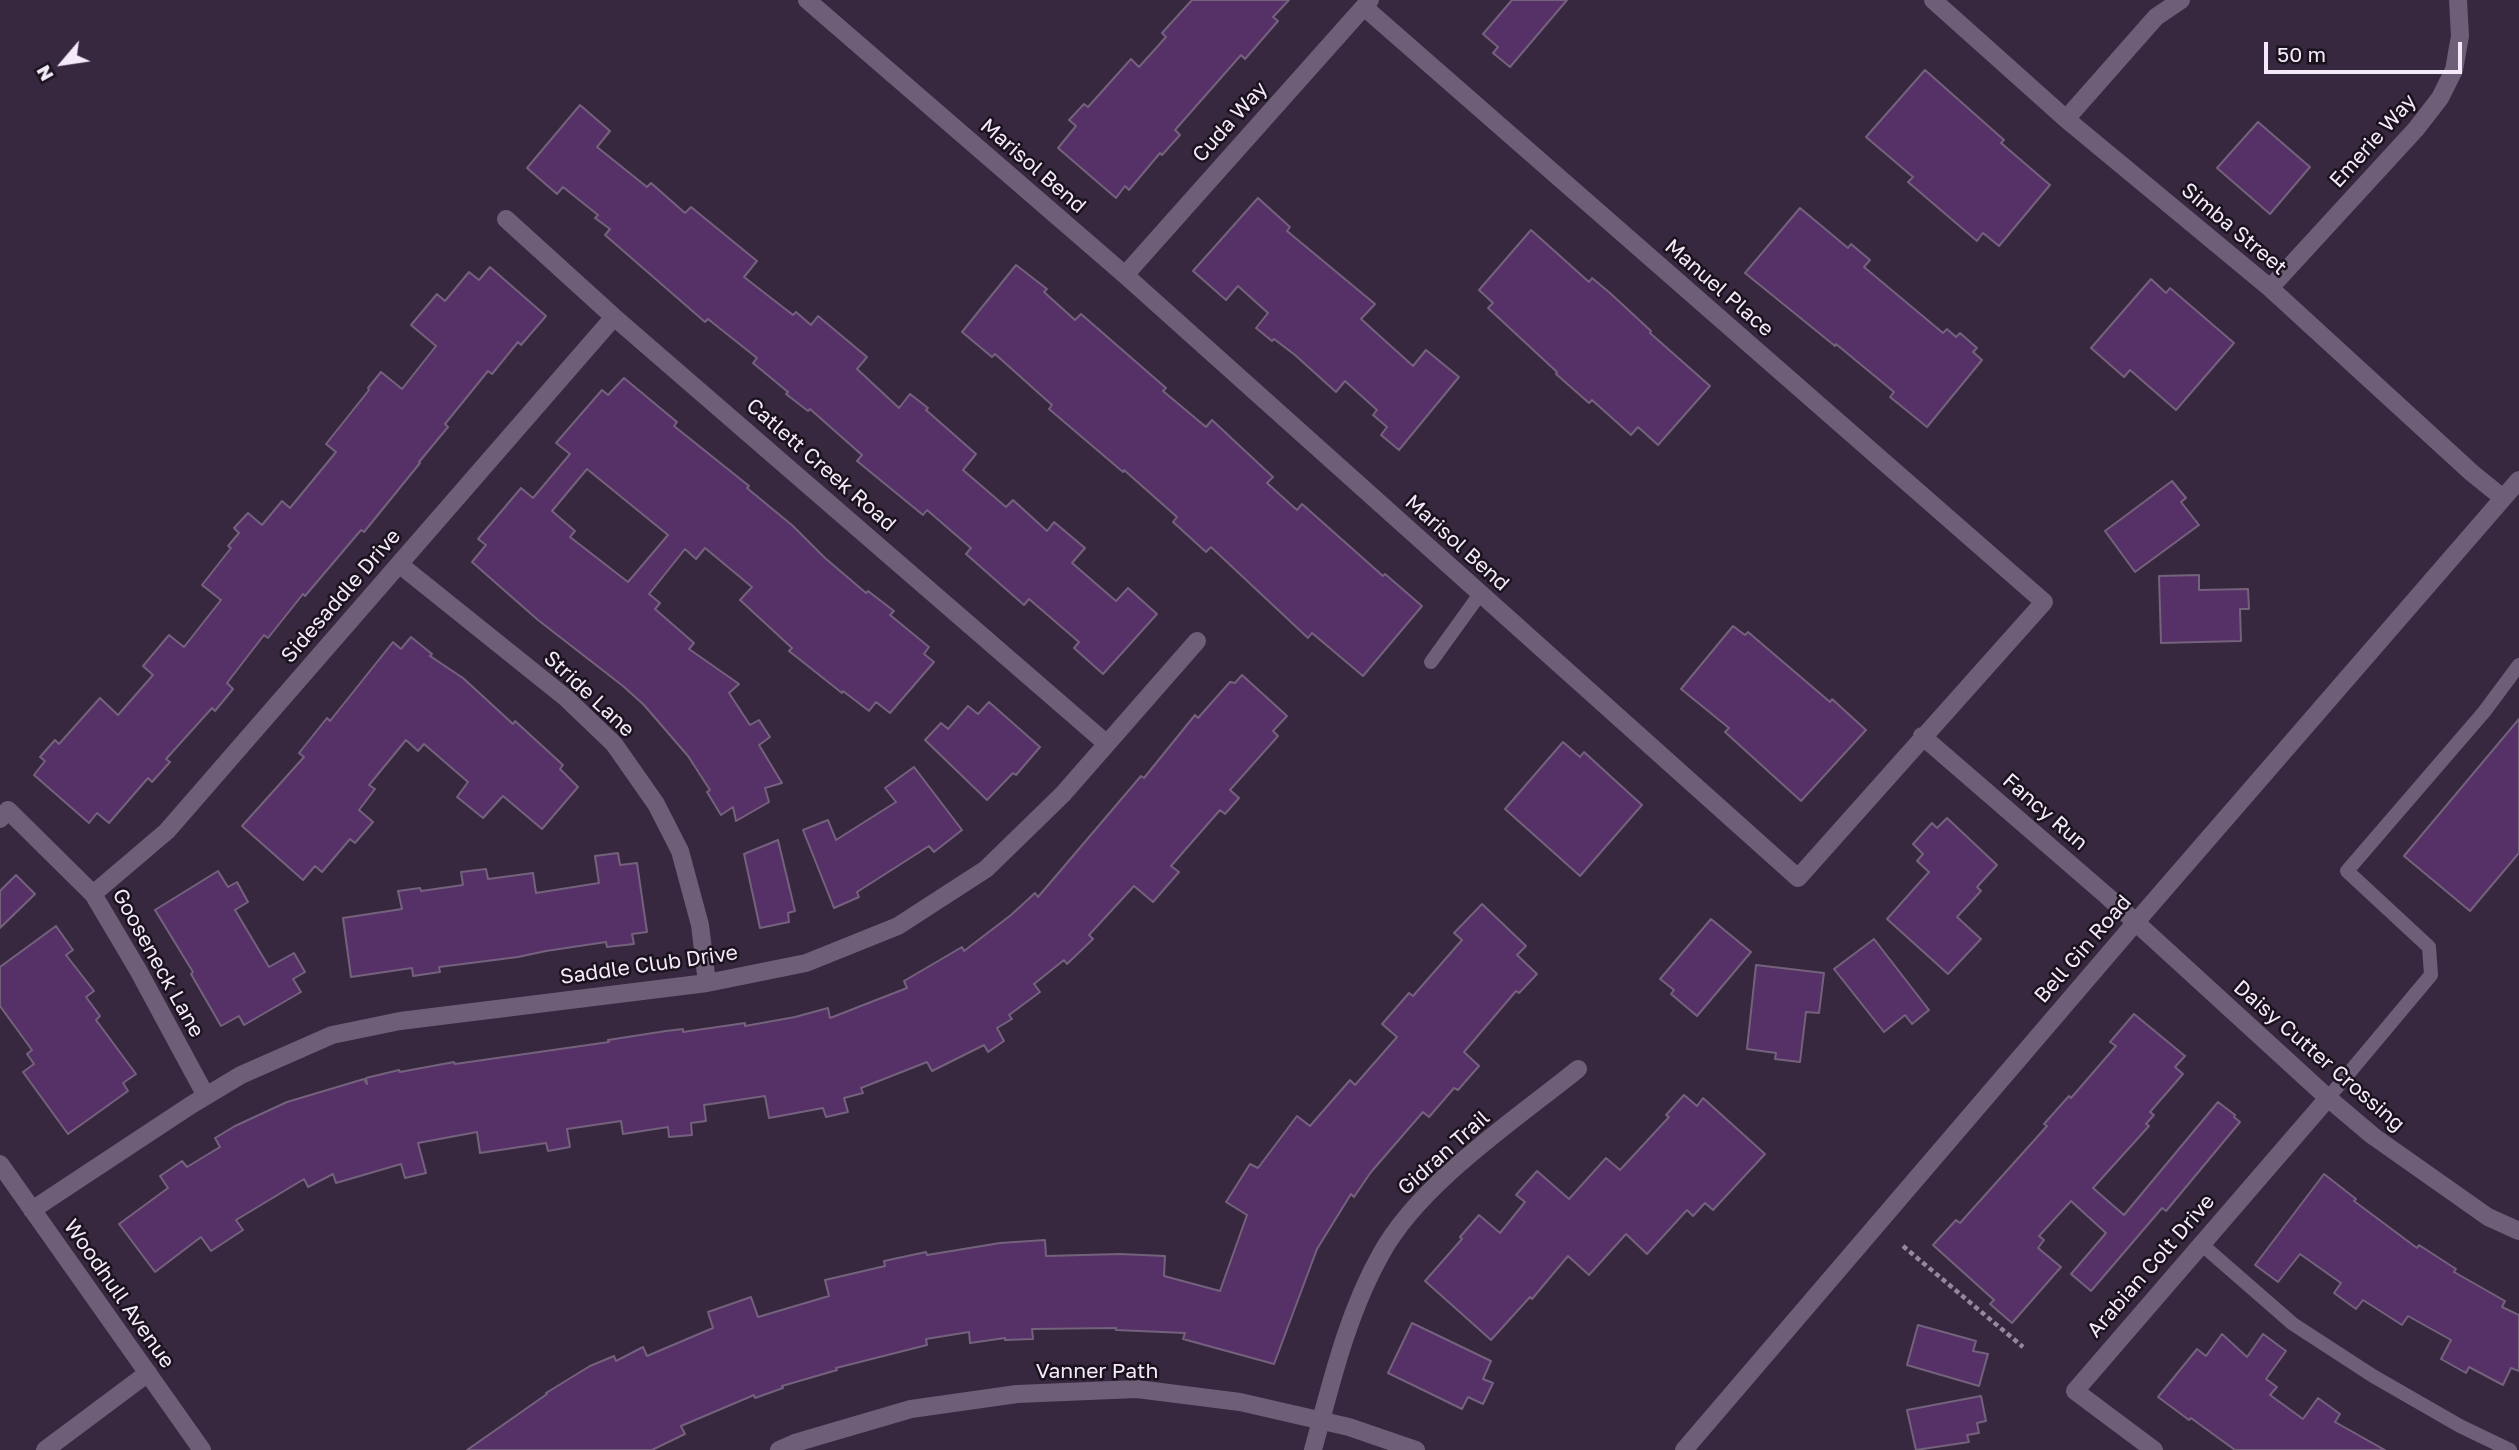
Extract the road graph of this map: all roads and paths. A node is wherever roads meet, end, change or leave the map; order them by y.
1 (1933, 0) edge
2 (2181, 0) edge
3 (2458, 0) edge
4 (813, 2) edge
5 (1367, 4) edge
6 (2066, 119) junction
7 (506, 219) dead end
8 (1125, 275) junction
9 (2270, 288) junction
10 (614, 317) junction
11 (2519, 480) edge
12 (2503, 498) junction
13 (399, 564) junction
14 (1480, 594) junction
15 (2044, 602) joint
16 (1197, 641) dead end
17 (1431, 662) dead end
18 (2519, 665) edge
19 (1922, 736) junction
20 (1107, 744) junction
21 (0, 819) edge
22 (93, 894) junction
23 (2136, 922) junction
24 (707, 983) junction
25 (1578, 1069) dead end
26 (205, 1096) junction
27 (2328, 1098) junction
28 (0, 1164) edge
29 (32, 1210) junction
30 (2519, 1231) edge
31 (2200, 1243) junction
32 (1903, 1246) dead end
33 (2023, 1347) dead end
34 (148, 1373) junction
35 (1321, 1421) junction
36 (45, 1450) edge
37 (202, 1450) edge
38 (779, 1450) edge
39 (1313, 1450) edge
40 (1416, 1450) edge
41 (1684, 1450) edge
42 (2154, 1450) edge
43 (2510, 1450) edge

1 - 6 street, Simba Street
2 - 6 street
3 - 9 street, Emerie Way
4 - 8 street, Marisol Bend
5 - 8 street, Cuda Way
5 - 15 street, Manuel Place
6 - 9 street, Simba Street
7 - 10 street, Catlett Creek Road
8 - 14 street, Marisol Bend
9 - 12 street, Simba Street
10 - 13 street, Sidesaddle Drive
10 - 20 street, Catlett Creek Road
11 - 12 street, Bell Gin Road
12 - 23 street, Bell Gin Road
13 - 22 street, Sidesaddle Drive
13 - 24 street, Stride Lane
14 - 17 lane
14 - 19 street, Marisol Bend
15 - 19 street, Marisol Bend
16 - 20 street, Saddle Club Drive
18 - 27 lane
19 - 23 street, Fancy Run
20 - 24 street, Saddle Club Drive
21 - 22 street, Gooseneck Lane
22 - 26 street, Gooseneck Lane
23 - 27 street, Daisy Cutter Crossing
23 - 41 street, Bell Gin Road
24 - 26 street, Saddle Club Drive
25 - 35 street, Gidran Trail
26 - 29 street, Saddle Club Drive
27 - 30 street, Daisy Cutter Crossing
27 - 31 street, Arabian Colt Drive
28 - 29 street, Woodhull Avenue
29 - 34 street, Woodhull Avenue
31 - 42 street, Arabian Colt Drive
31 - 43 lane
32 - 33 path
34 - 36 street
34 - 37 street, Woodhull Avenue
35 - 38 street, Vanner Path
35 - 39 street, Gidran Trail
35 - 40 street, Vanner Path

